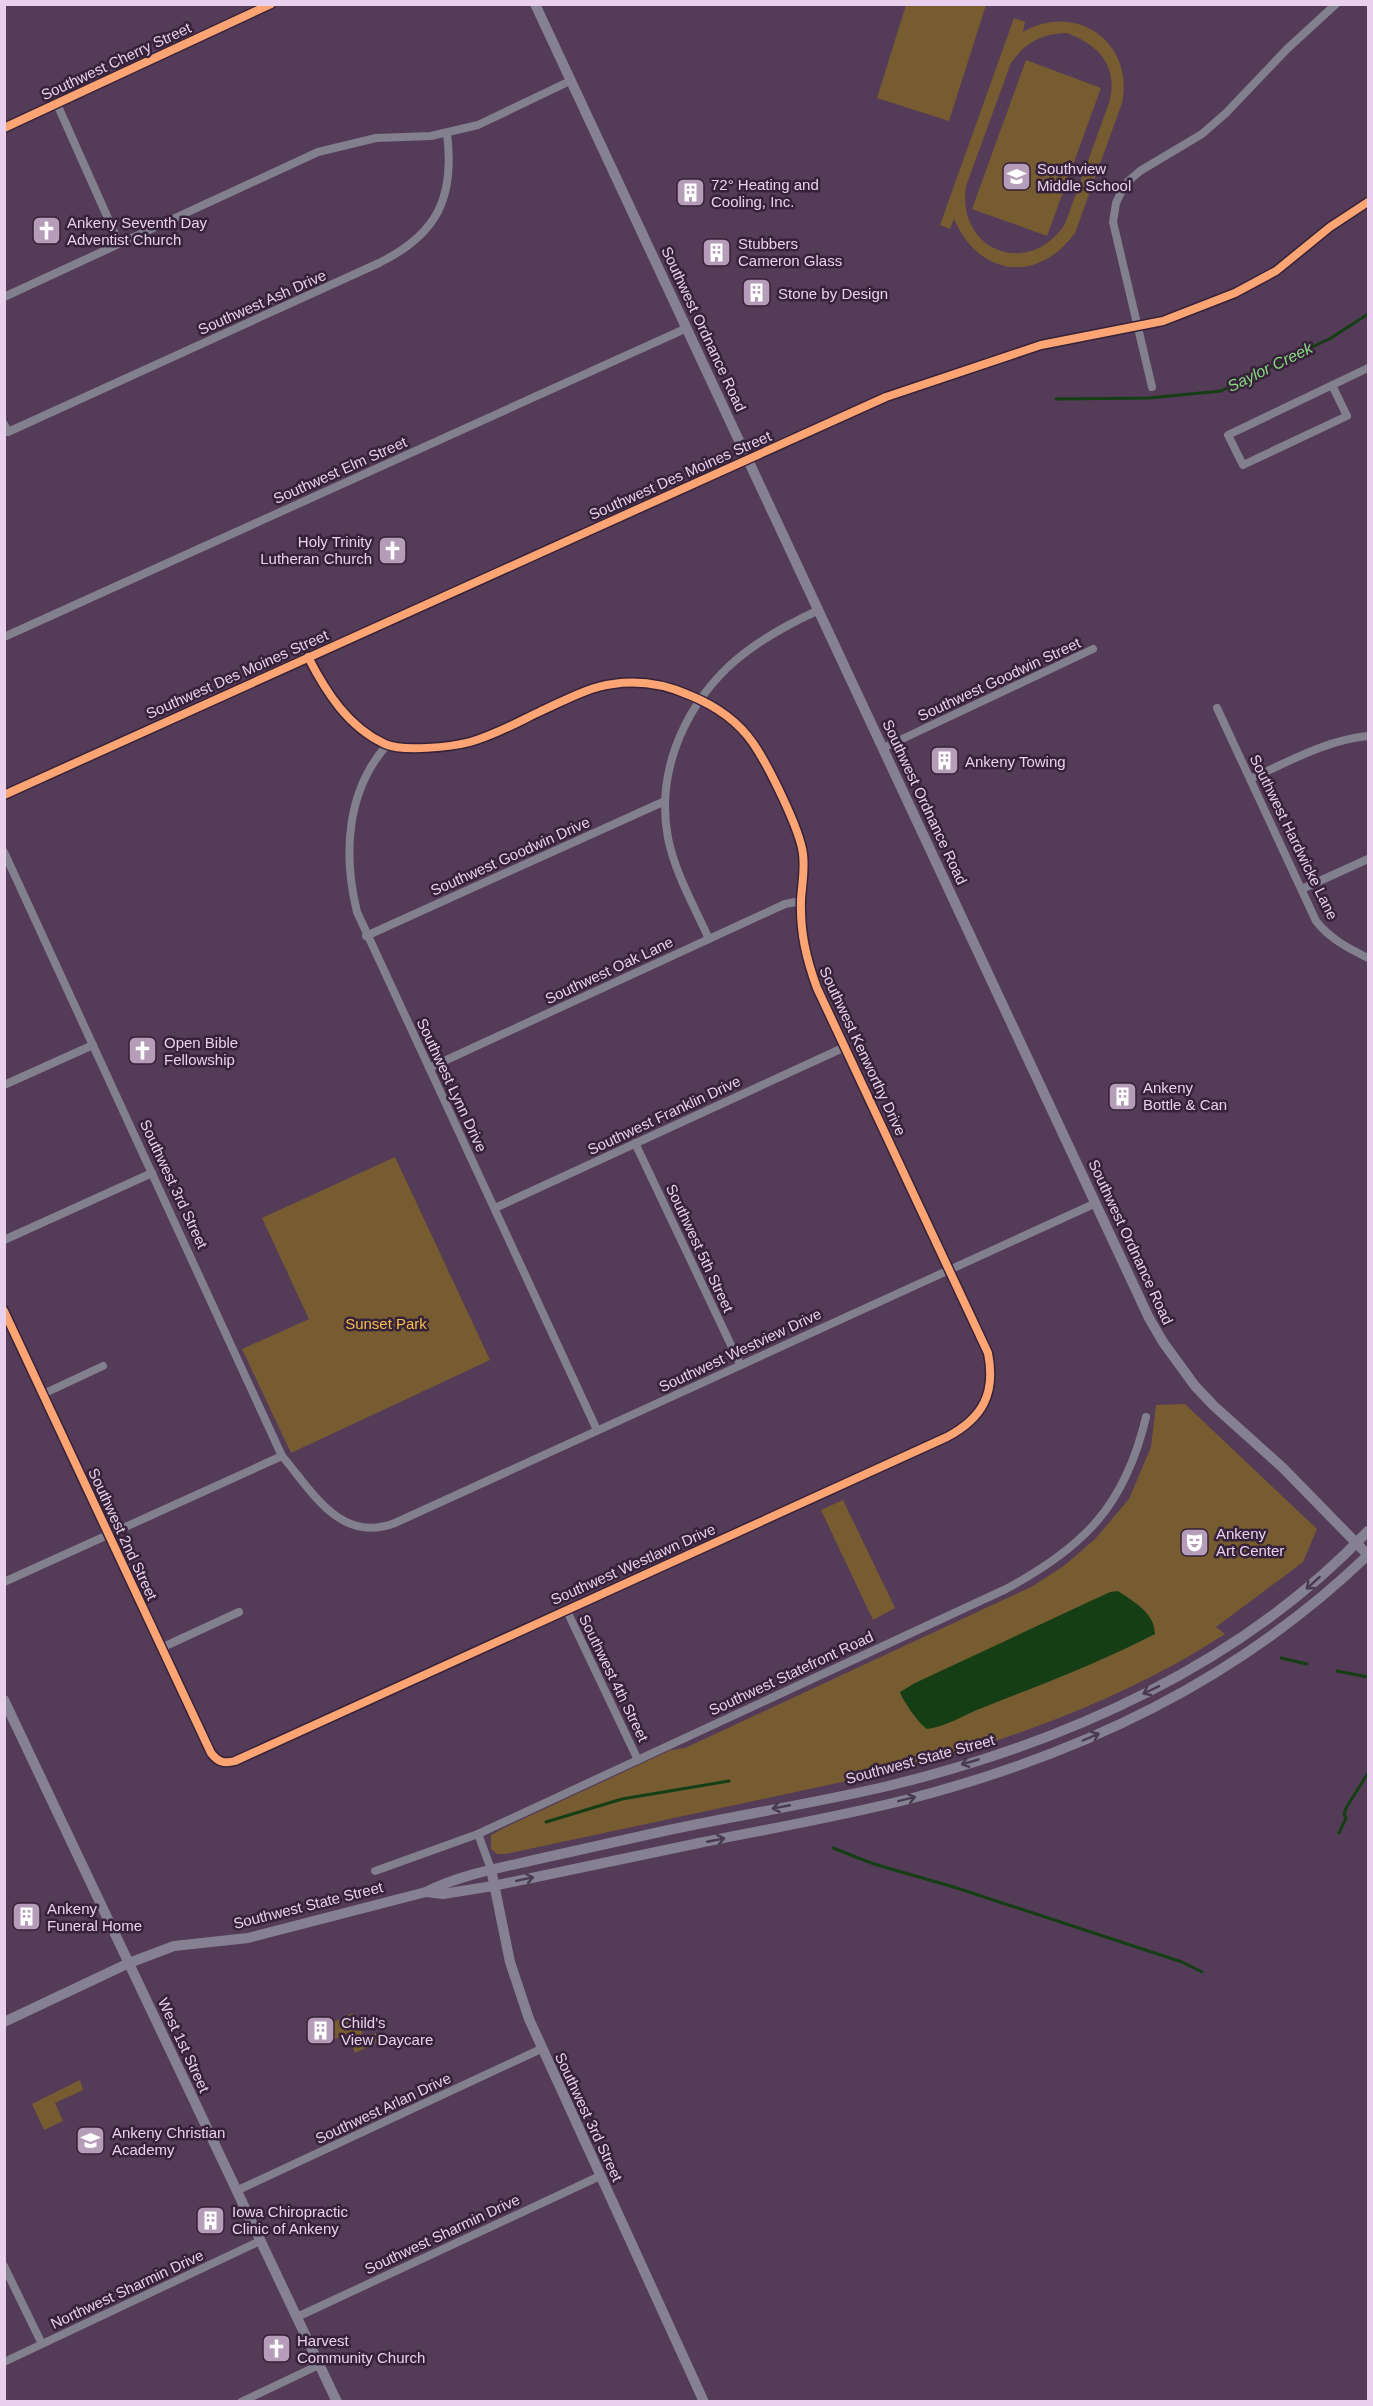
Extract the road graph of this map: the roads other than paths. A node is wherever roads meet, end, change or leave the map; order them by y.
1 (271, 4) edge
2 (535, 4) edge
3 (1336, 4) edge
4 (570, 81) junction
5 (57, 104) junction
6 (4, 128) edge
7 (447, 133) junction
8 (1368, 202) edge
9 (119, 243) junction
10 (4, 297) edge
11 (1137, 327) junction
12 (687, 328) junction
13 (1368, 368) edge
14 (1332, 386) junction
15 (1152, 387) dead end
16 (4, 424) edge
17 (748, 458) junction
18 (819, 610) junction
19 (4, 637) edge
20 (1094, 649) dead end
21 (308, 657) junction
22 (701, 700) junction
23 (1217, 708) dead end
24 (1368, 736) edge
25 (387, 745) junction
26 (883, 748) junction
27 (1250, 779) junction
28 (4, 795) edge
29 (665, 801) junction
30 (4, 852) edge
31 (1368, 859) edge
32 (1302, 889) junction
33 (801, 901) junction
34 (366, 936) junction
35 (709, 939) junction
36 (1368, 958) edge
37 (93, 1045) junction
38 (845, 1047) junction
39 (429, 1068) junction
40 (4, 1085) edge
41 (635, 1143) junction
42 (152, 1173) junction
43 (1096, 1203) junction
44 (495, 1208) junction
45 (4, 1240) edge
46 (949, 1269) junction
47 (4, 1311) edge
48 (982, 1340) joint
49 (740, 1365) junction
50 (103, 1366) dead end
51 (43, 1394) junction
52 (1146, 1417) dead end
53 (597, 1430) junction
54 (282, 1456) junction
55 (334, 1516) joint
56 (1368, 1531) edge
57 (109, 1534) junction
58 (1357, 1543) junction
59 (1368, 1555) edge
60 (4, 1582) edge
61 (566, 1609) junction
62 (239, 1612) dead end
63 (161, 1648) junction
64 (4, 1700) edge
65 (638, 1760) junction
66 (223, 1762) joint
67 (478, 1834) junction
68 (491, 1869) junction
69 (375, 1871) dead end
70 (493, 1886) junction
71 (426, 1892) junction
72 (129, 1964) junction
73 (4, 2022) edge
74 (541, 2049) junction
75 (600, 2176) junction
76 (236, 2191) junction
77 (260, 2241) junction
78 (4, 2266) edge
79 (297, 2317) junction
80 (42, 2344) junction
81 (4, 2362) edge
82 (319, 2364) junction
83 (242, 2402) edge
84 (337, 2402) edge
85 (704, 2402) edge

1 - 5 main road, Southwest Cherry Street
2 - 4 main road, Southwest Ordnance Road
3 - 11 street
4 - 7 street
4 - 12 main road, Southwest Ordnance Road
5 - 6 main road, Southwest Cherry Street
5 - 9 street
7 - 9 street
7 - 16 street, Southwest Ash Drive
8 - 11 street, Southwest Des Moines Street
9 - 10 street
11 - 15 street
11 - 17 street, Southwest Des Moines Street
12 - 17 main road, Southwest Ordnance Road
12 - 19 street, Southwest Elm Street
13 - 14 street
14 - 14 street
17 - 18 main road, Southwest Ordnance Road
17 - 21 street, Southwest Des Moines Street
18 - 22 street
18 - 26 main road, Southwest Ordnance Road
20 - 26 street, Southwest Goodwin Street
21 - 25 street
21 - 28 street, Southwest Des Moines Street
22 - 25 street, Southwest Kenworthy Drive
22 - 29 street
22 - 33 street, Southwest Kenworthy Drive
23 - 27 street, Southwest Hardwicke Lane
24 - 27 street
25 - 34 street, Southwest Lynn Drive
26 - 43 main road, Southwest Ordnance Road
27 - 32 street, Southwest Hardwicke Lane
29 - 34 street, Southwest Goodwin Drive
29 - 35 street
30 - 37 street, Southwest 3rd Street
31 - 32 street
32 - 36 street, Southwest Hardwicke Lane
33 - 35 street, Southwest Oak Lane
33 - 38 street, Southwest Kenworthy Drive
34 - 39 street, Southwest Lynn Drive
35 - 39 street, Southwest Oak Lane
37 - 40 street
37 - 42 street, Southwest 3rd Street
38 - 41 street, Southwest Franklin Drive
38 - 46 street, Southwest Kenworthy Drive
39 - 44 street, Southwest Lynn Drive
41 - 44 street, Southwest Franklin Drive
41 - 49 street, Southwest 5th Street
42 - 45 street
42 - 54 street, Southwest 3rd Street
43 - 46 street, Southwest Westview Drive
43 - 58 main road, Southwest Ordnance Road
44 - 53 street, Southwest Lynn Drive
46 - 48 street, Southwest Kenworthy Drive
46 - 49 street, Southwest Westview Drive
47 - 51 street, Southwest 2nd Street
48 - 61 street, Southwest Westlawn Drive
49 - 53 street, Southwest Westview Drive
50 - 51 street
51 - 57 street, Southwest 2nd Street
52 - 65 street, Southwest Statefront Road
53 - 55 street, Southwest Westview Drive
54 - 55 street, Southwest 3rd Street
54 - 57 street
56 - 58 main road, Southwest State Street
57 - 60 street
57 - 63 street, Southwest 2nd Street
58 - 59 main road, Southwest Ordnance Road
58 -> 68 main road, Southwest State Street
70 -> 59 main road, Southwest State Street
61 - 65 street, Southwest 4th Street
61 - 66 street, Southwest Westlawn Drive
62 - 63 street
63 - 66 street, Southwest 2nd Street
64 - 72 main road, West 1st Street
65 - 67 street, Southwest Statefront Road
67 - 68 street, Southwest 3rd Street
67 - 69 street, Southwest Statefront Road
68 - 70 main road, Southwest 3rd Street
68 - 71 main road, Southwest State Street
70 - 71 main road, Southwest State Street
70 - 74 main road, Southwest 3rd Street
71 - 72 main road, Southwest State Street
72 - 73 main road, Southwest State Street
72 - 76 main road, West 1st Street
74 - 75 main road, Southwest 3rd Street
74 - 76 street, Southwest Arlan Drive
75 - 79 street, Southwest Sharmin Drive
75 - 85 main road, Southwest 3rd Street
76 - 77 main road, West 1st Street
77 - 79 main road, West 1st Street
77 - 80 street, Northwest Sharmin Drive
78 - 80 street
79 - 82 main road, West 1st Street
80 - 81 street, Northwest Sharmin Drive
82 - 83 street
82 - 84 main road, West 1st Street

